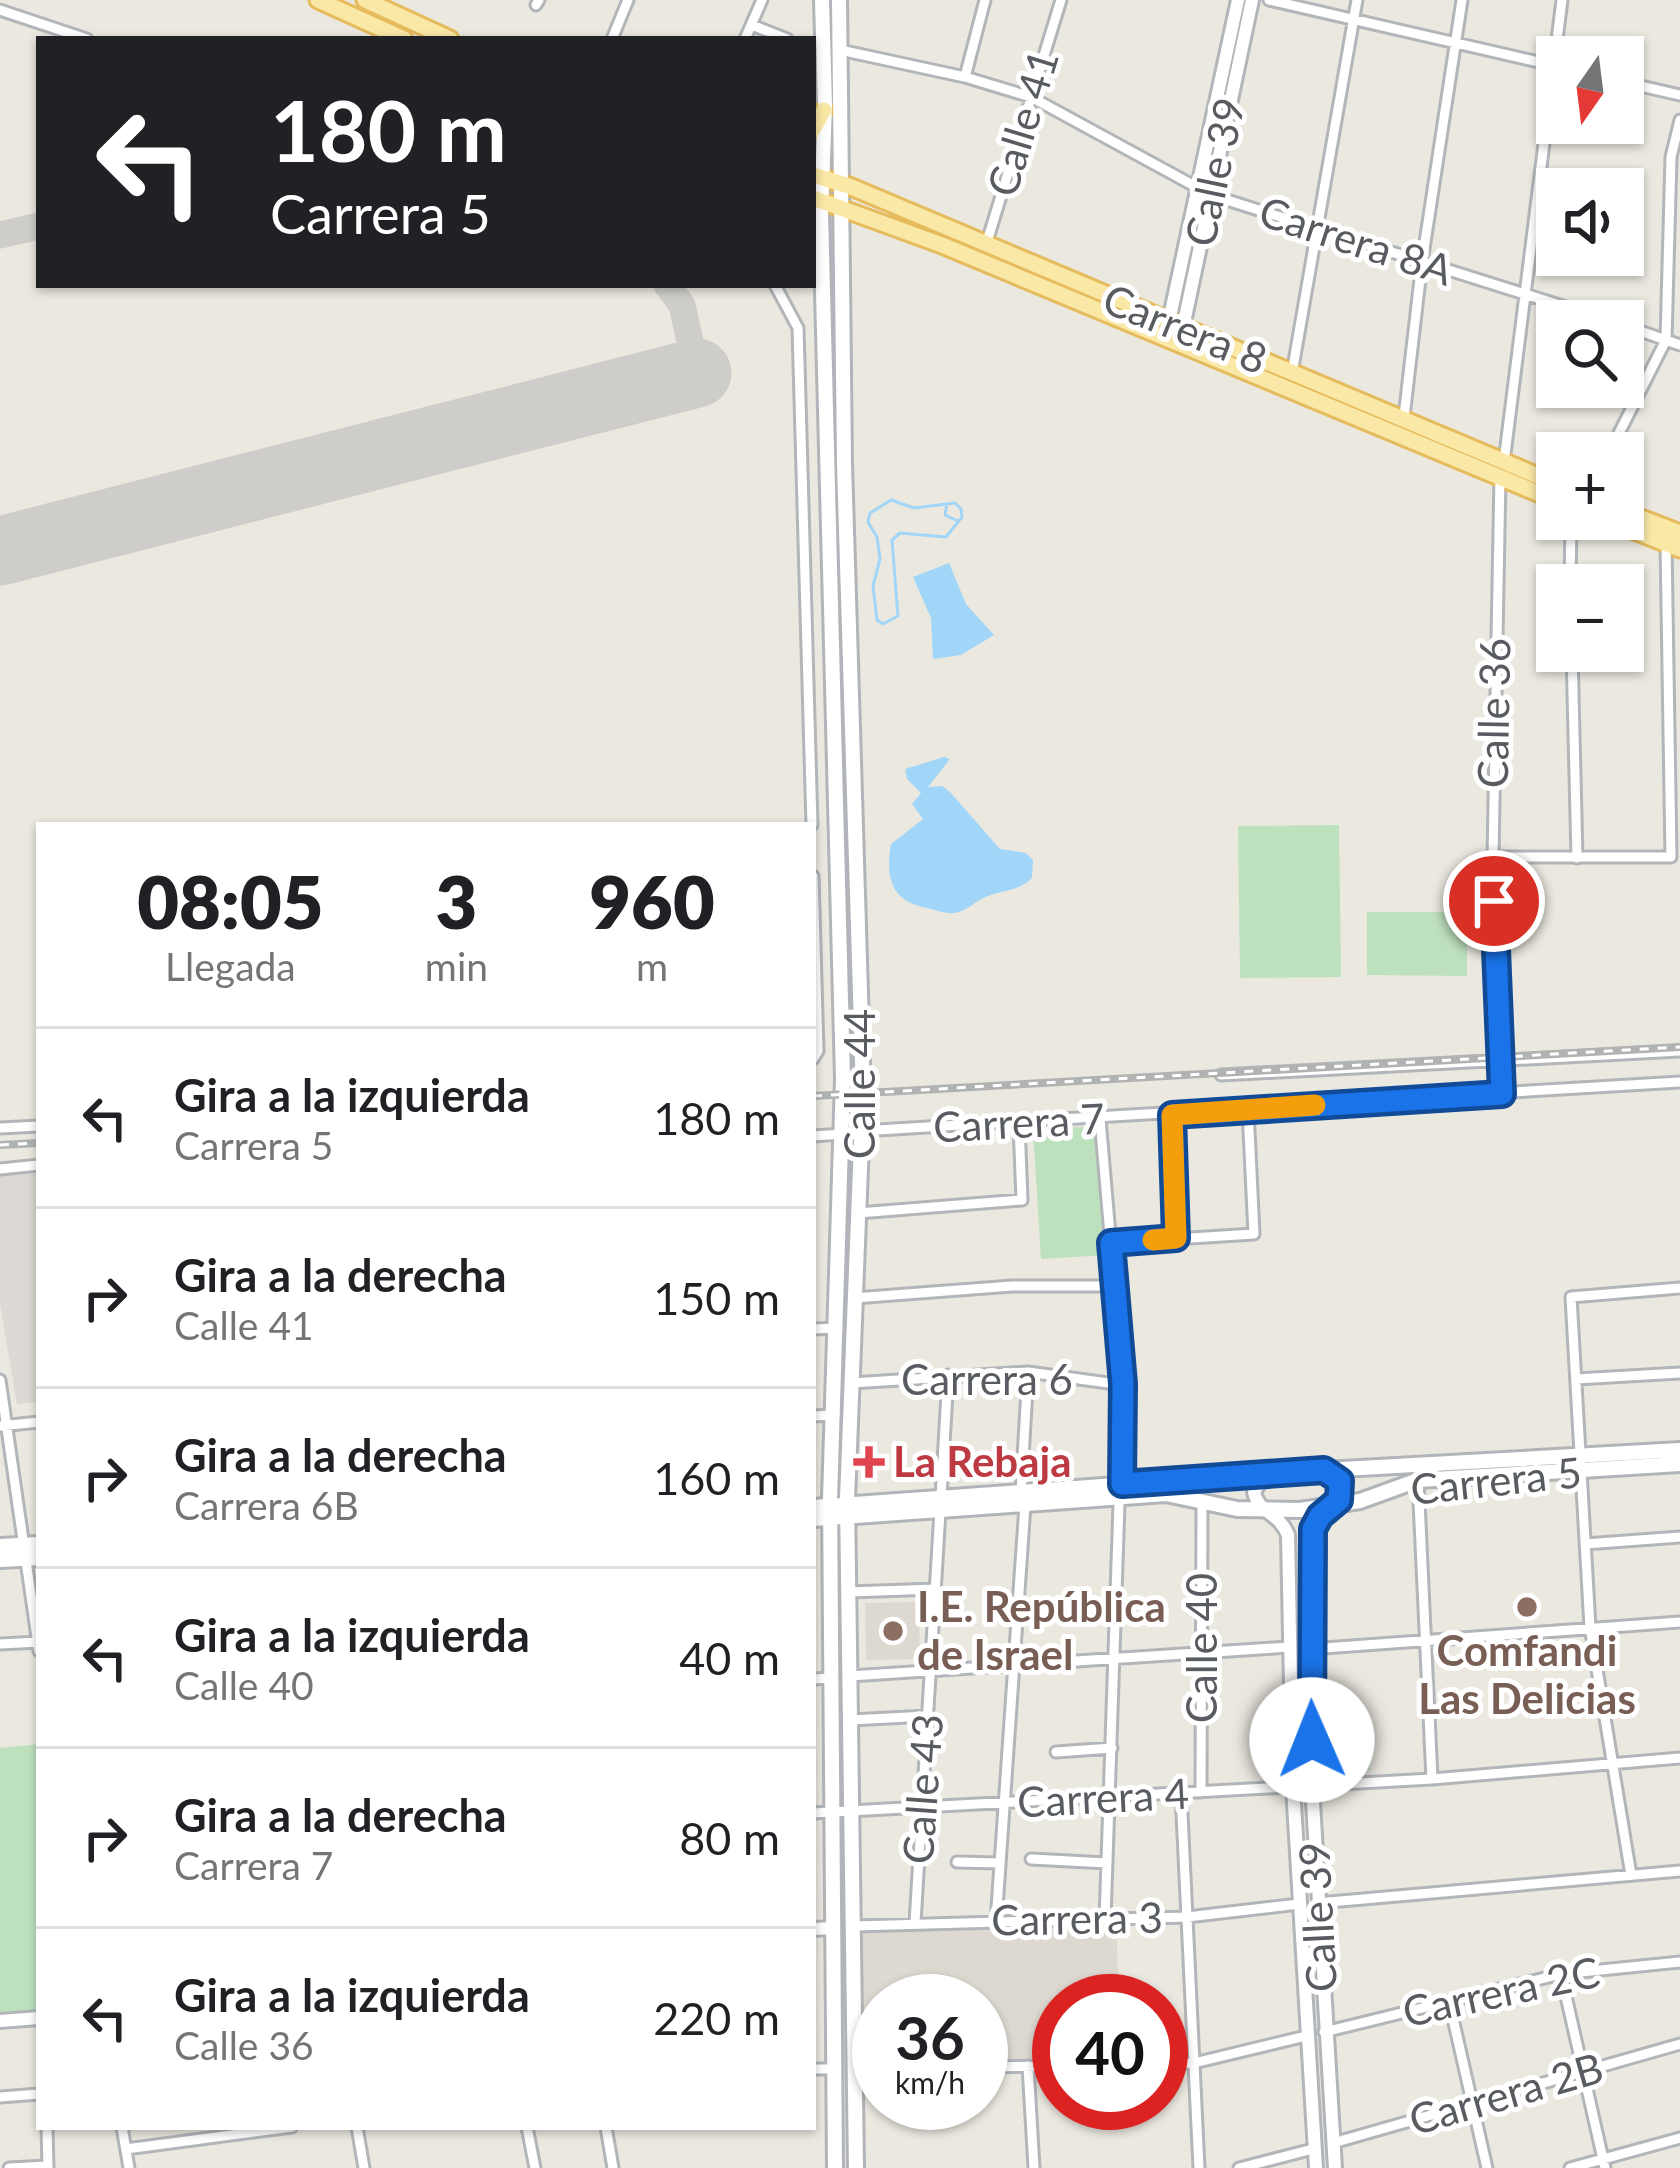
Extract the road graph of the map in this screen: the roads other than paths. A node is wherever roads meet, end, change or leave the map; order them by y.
1 (318, 0) edge
2 (365, 0) edge
3 (628, 0) edge
4 (762, 0) edge
5 (822, 0) edge
6 (839, 0) edge
7 (985, 0) edge
8 (1060, 0) edge
9 (1238, 0) edge
10 (1252, 0) edge
11 (1269, 0) edge
12 (1358, 0) edge
13 (1462, 0) edge
14 (1562, 0) edge
15 (0, 10) edge
16 (1353, 20) junction
17 (752, 25) junction
18 (78, 36) edge
19 (397, 36) edge
20 (443, 36) edge
21 (613, 36) edge
22 (746, 36) edge
23 (780, 36) edge
24 (1558, 36) edge
25 (1456, 43) junction
26 (840, 50) junction
27 (817, 51) edge
28 (1536, 62) edge
29 (965, 77) junction
30 (1644, 87) edge
31 (1680, 95) edge
32 (1031, 97) junction
33 (824, 110) junction
34 (1680, 120) edge
35 (816, 125) edge
36 (1545, 144) edge
37 (817, 176) edge
38 (842, 183) junction
39 (1204, 192) junction
40 (817, 199) edge
41 (842, 206) junction
42 (1319, 228) junction
43 (986, 245) junction
44 (1422, 262) junction
45 (777, 288) edge
46 (1527, 293) junction
47 (1548, 300) edge
48 (1644, 333) edge
49 (1174, 334) junction
50 (1666, 340) junction
51 (1680, 345) edge
52 (1292, 373) junction
53 (1404, 417) junction
54 (1620, 432) edge
55 (1502, 469) junction
56 (1536, 478) edge
57 (1536, 488) edge
58 (1644, 524) edge
59 (1644, 532) edge
60 (1675, 542) edge
61 (1573, 672) edge
62 (812, 822) edge
63 (1493, 857) junction
64 (1577, 858) junction
65 (816, 981) edge
66 (1680, 1051) edge
67 (816, 1055) edge
68 (1500, 1060) junction
69 (1221, 1075) dead end
70 (1680, 1082) edge
71 (1502, 1094) junction
72 (1248, 1110) junction
73 (1172, 1115) junction
74 (1100, 1119) junction
75 (1019, 1124) junction
76 (36, 1126) edge
77 (0, 1128) edge
78 (861, 1131) junction
79 (843, 1134) junction
80 (816, 1136) edge
81 (36, 1165) edge
82 (0, 1169) edge
83 (858, 1213) junction
84 (1176, 1238) junction
85 (1111, 1243) junction
86 (1114, 1286) junction
87 (1680, 1288) edge
88 (854, 1298) junction
89 (838, 1328) junction
90 (816, 1329) edge
91 (1028, 1372) junction
92 (1680, 1372) edge
93 (948, 1375) junction
94 (1576, 1379) junction
95 (0, 1380) edge
96 (851, 1383) junction
97 (1123, 1384) junction
98 (835, 1415) junction
99 (816, 1416) edge
100 (36, 1422) edge
101 (3, 1426) edge
102 (1680, 1450) edge
103 (1581, 1463) junction
104 (1680, 1464) edge
105 (1324, 1470) junction
106 (1272, 1474) junction
107 (1418, 1480) junction
108 (1122, 1491) junction
109 (1023, 1498) junction
110 (941, 1504) junction
111 (1202, 1504) junction
112 (1335, 1506) junction
113 (816, 1508) edge
114 (1269, 1511) junction
115 (839, 1512) junction
116 (816, 1519) edge
117 (1680, 1538) edge
118 (1585, 1544) junction
119 (0, 1546) edge
120 (32, 1551) edge
121 (0, 1560) edge
122 (831, 1588) junction
123 (816, 1589) edge
124 (936, 1589) junction
125 (849, 1592) junction
126 (36, 1614) edge
127 (1680, 1622) edge
128 (1589, 1628) junction
129 (1424, 1642) junction
130 (0, 1644) edge
131 (36, 1645) edge
132 (1289, 1647) junction
133 (1310, 1649) junction
134 (1202, 1653) junction
135 (1115, 1659) junction
136 (1014, 1665) junction
137 (931, 1670) junction
138 (850, 1676) junction
139 (832, 1678) junction
140 (816, 1679) edge
141 (928, 1716) junction
142 (850, 1720) junction
143 (1112, 1748) junction
144 (1056, 1752) dead end
145 (1680, 1758) edge
146 (1613, 1763) junction
147 (1432, 1779) junction
148 (1312, 1786) junction
149 (1293, 1787) junction
150 (1201, 1792) junction
151 (1181, 1793) junction
152 (1110, 1797) junction
153 (1004, 1803) junction
154 (922, 1808) junction
155 (851, 1811) junction
156 (833, 1813) junction
157 (816, 1814) edge
158 (1031, 1859) dead end
159 (957, 1862) dead end
160 (1000, 1863) junction
161 (1107, 1863) junction
162 (1680, 1871) edge
163 (1631, 1875) junction
164 (1300, 1904) junction
165 (1318, 1904) junction
166 (1187, 1916) junction
167 (1105, 1920) junction
168 (996, 1922) junction
169 (915, 1923) junction
170 (855, 1926) junction
171 (816, 1928) edge
172 (834, 1928) junction
173 (1680, 1962) edge
174 (1561, 1973) junction
175 (856, 1974) edge
176 (1449, 2001) junction
177 (36, 2018) edge
178 (0, 2021) edge
179 (1324, 2032) junction
180 (1306, 2036) junction
181 (1680, 2044) edge
182 (1188, 2063) edge
183 (1194, 2063) junction
184 (1008, 2066) edge
185 (1028, 2066) junction
186 (1032, 2066) edge
187 (816, 2069) edge
188 (834, 2069) junction
189 (1583, 2072) junction
190 (36, 2095) edge
191 (0, 2097) edge
192 (1472, 2103) junction
193 (47, 2130) edge
194 (123, 2130) edge
195 (269, 2130) edge
196 (358, 2130) edge
197 (528, 2130) edge
198 (607, 2130) edge
199 (856, 2132) joint
200 (835, 2133) junction
201 (1680, 2138) edge
202 (1332, 2143) junction
203 (126, 2149) junction
204 (1313, 2150) junction
205 (1603, 2164) edge
206 (48, 2167) edge
207 (9, 2168) edge
208 (129, 2168) edge
209 (364, 2168) edge
210 (535, 2168) edge
211 (613, 2168) edge
212 (835, 2168) edge
213 (856, 2168) edge
214 (1034, 2168) edge
215 (1199, 2168) edge
216 (1239, 2168) edge
217 (1316, 2168) edge
218 (1335, 2168) edge
219 (1487, 2168) edge
220 (1570, 2168) edge

1 - 19 main road
2 - 20 main road
3 - 21 street
4 - 17 street
5 - 27 main road, Calle 44
6 - 26 main road, Calle 44
7 - 29 street
8 - 32 street, Calle 41
9 - 39 street, Calle 39
10 - 39 street, Calle 39
11 - 16 street
12 - 16 street
13 - 25 street
14 - 24 street, Calle 36
15 - 18 street
16 - 25 street
16 - 42 street
17 - 22 street
17 - 23 street
25 - 28 street
25 - 44 street
26 - 29 street, Carrera 8A
26 - 38 main road, Calle 44
27 - 33 main road, Calle 44
29 - 32 street, Carrera 8A
30 - 31 street
32 - 39 street, Carrera 8A
32 - 43 street, Calle 41
33 - 35 main road
33 - 37 main road, Calle 44
34 - 50 street
36 - 46 street, Calle 36
37 - 38 main road, Carrera 8
37 - 40 main road, Calle 44
38 - 41 main road, Calle 44
38 - 43 main road, Carrera 8
39 - 42 street, Carrera 8A
39 - 49 street, Calle 39
40 - 41 main road, Carrera 8
40 - 79 main road, Calle 44
41 - 49 main road, Carrera 8
41 - 78 main road, Calle 44
42 - 44 street, Carrera 8A
42 - 52 street
43 - 49 main road, Carrera 8
44 - 46 street, Carrera 8A
44 - 53 street
45 - 62 street
46 - 47 street, Carrera 8A
46 - 55 street, Calle 36
48 - 50 street
49 - 52 main road, Carrera 8
49 - 55 main road, Carrera 8
50 - 51 street
50 - 54 street
52 - 53 main road, Carrera 8
53 - 55 main road, Carrera 8
55 - 56 main road, Carrera 8
55 - 57 main road, Carrera 8
55 - 63 street, Calle 36
58 - 60 main road
59 - 60 main road
60 - 64 street
61 - 64 street
63 - 64 street
63 - 68 street, Calle 36
65 - 67 street
66 - 68 street
68 - 69 street
68 - 71 street, Calle 36
70 - 71 street, Carrera 7
71 - 72 street, Carrera 7
72 - 73 street, Carrera 7
72 - 84 street
73 - 74 street, Carrera 7
73 - 84 street
74 - 75 street, Carrera 7
74 - 85 street
75 - 78 street, Carrera 7
75 - 83 street
76 - 77 street
78 - 83 main road, Calle 44
79 - 80 street
79 - 89 main road, Calle 44
81 - 82 street
83 - 88 main road, Calle 44
84 - 85 street
85 - 86 street
86 - 88 street
86 - 97 street
87 - 94 street
88 - 96 main road, Calle 44
89 - 90 street
89 - 98 main road, Calle 44
91 - 93 street, Carrera 6
91 - 97 street, Carrera 6
91 - 109 street
92 - 94 street
93 - 96 street, Carrera 6
93 - 110 street, Calle 43
94 - 103 street
95 - 101 street
96 - 115 main road, Calle 44
97 - 108 street
98 - 99 street
98 - 115 main road, Calle 44
100 - 101 street
101 - 120 street
102 - 103 main road, Carrera 5
103 - 104 main road, Carrera 5
103 - 105 main road, Carrera 5
103 - 107 main road, Carrera 5
103 - 118 street
105 - 106 main road, Carrera 5
105 - 112 street
106 - 108 main road, Carrera 5
106 - 114 street, Calle 39
107 - 112 main road, Carrera 5
107 - 129 street
108 - 109 main road, Carrera 5
108 - 111 main road, Carrera 5
108 - 135 street
109 - 110 main road, Carrera 5
109 - 136 street
110 - 115 main road, Carrera 5
110 - 124 street, Calle 43
111 - 114 main road, Carrera 5
111 - 134 street, Calle 40
112 - 114 main road, Carrera 5
112 - 133 street, Calle 39
113 - 115 main road, Carrera 5
114 - 132 street, Calle 39
115 - 116 main road, Carrera 5
115 - 122 main road, Calle 44
115 - 125 main road, Calle 44
117 - 118 street
118 - 128 street
119 - 120 main road
120 - 121 main road
120 - 126 street
122 - 123 street
122 - 139 main road, Calle 44
124 - 125 street
124 - 137 street, Calle 43
125 - 138 main road, Calle 44
127 - 128 street
128 - 129 street
128 - 146 street
129 - 133 street
129 - 147 street
130 - 131 street
132 - 134 street
132 - 149 street, Calle 39
133 - 148 street, Calle 39
134 - 135 street
134 - 150 street, Calle 40
135 - 136 street
135 - 143 street
136 - 137 street
136 - 153 street
137 - 138 street
137 - 141 street, Calle 43
138 - 142 main road, Calle 44
139 - 140 street
139 - 156 main road, Calle 44
141 - 142 street
141 - 154 street, Calle 43
142 - 155 main road, Calle 44
143 - 144 street
143 - 152 street
145 - 146 street, Carrera 4
146 - 147 street, Carrera 4
146 - 163 street
147 - 148 street, Carrera 4
148 - 149 street, Carrera 4
148 - 165 street, Calle 39
149 - 150 street, Carrera 4
149 - 164 street, Calle 39
150 - 151 street, Carrera 4
151 - 152 street, Carrera 4
151 - 166 street
152 - 153 street, Carrera 4
152 - 161 street
153 - 154 street, Carrera 4
153 - 160 street
154 - 155 street, Carrera 4
154 - 169 street, Calle 43
155 - 156 street, Carrera 4
155 - 170 main road, Calle 44
156 - 157 street, Carrera 4
156 - 172 main road, Calle 44
158 - 161 street
159 - 160 street
160 - 168 street
161 - 167 street
162 - 163 street
163 - 165 street
164 - 166 street, Carrera 3
164 - 180 street, Calle 39
165 - 179 street, Calle 39
166 - 167 street, Carrera 3
166 - 183 street
167 - 168 street, Carrera 3
168 - 169 street, Carrera 3
169 - 170 street, Carrera 3
170 - 175 main road, Calle 44
171 - 172 street
172 - 188 main road, Calle 44
173 - 174 street, Carrera 2C
174 - 176 street, Carrera 2C
174 - 189 street
176 - 179 street, Carrera 2C
176 - 192 street
177 - 178 street
179 - 202 street, Calle 39
180 - 183 street
180 - 204 street, Calle 39
181 - 189 street, Carrera 2B
182 - 183 street
183 - 215 street
184 - 185 street
185 - 186 street
185 - 214 street
187 - 188 street
188 - 200 main road, Calle 44
189 - 192 street, Carrera 2B
189 - 205 street
190 - 191 street
192 - 202 street, Carrera 2B
192 - 219 street
193 - 206 street
194 - 203 street
195 - 203 street
196 - 209 street
197 - 210 street
198 - 211 street
199 - 200 main road
199 - 213 main road, Calle 44
200 - 212 main road, Calle 44
201 - 205 street
202 - 218 street, Calle 39
203 - 208 street
204 - 216 street
204 - 217 street, Calle 39
205 - 220 street
206 - 207 street

